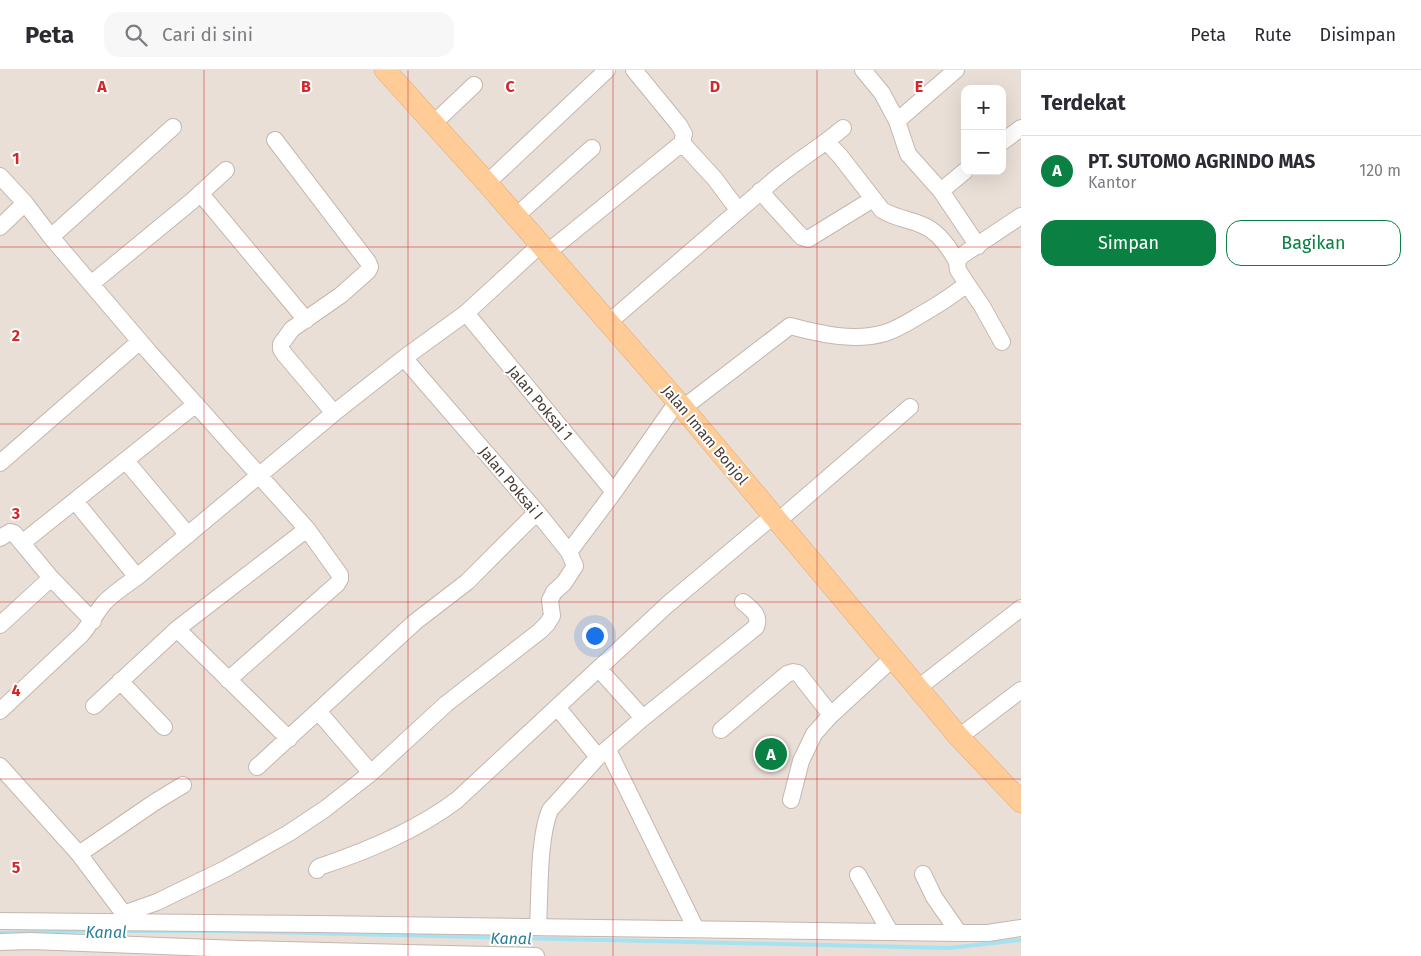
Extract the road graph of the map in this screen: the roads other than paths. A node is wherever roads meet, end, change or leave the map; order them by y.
1 (385, 70) edge
2 (607, 70) edge
3 (634, 70) edge
4 (863, 70) edge
5 (956, 70) edge
6 (474, 85) dead end
7 (897, 121) junction
8 (434, 123) junction
9 (173, 127) dead end
10 (843, 128) dead end
11 (1021, 128) edge
12 (1006, 139) edge
13 (275, 140) dead end
14 (827, 142) junction
15 (682, 143) junction
16 (592, 148) dead end
17 (226, 170) dead end
18 (961, 175) edge
19 (0, 176) edge
20 (488, 183) junction
21 (760, 191) junction
22 (940, 191) junction
23 (201, 194) junction
24 (873, 199) junction
25 (25, 204) junction
26 (738, 210) junction
27 (516, 216) junction
28 (1021, 216) edge
29 (0, 227) edge
30 (51, 237) junction
31 (978, 246) junction
32 (545, 248) junction
33 (957, 262) junction
34 (91, 284) junction
35 (967, 284) junction
36 (466, 313) junction
37 (306, 320) junction
38 (608, 323) junction
39 (140, 342) junction
40 (1002, 342) dead end
41 (404, 358) junction
42 (196, 404) junction
43 (680, 405) junction
44 (910, 407) dead end
45 (334, 413) junction
46 (126, 460) junction
47 (0, 463) edge
48 (257, 476) junction
49 (614, 492) junction
50 (75, 501) junction
51 (537, 512) junction
52 (775, 518) junction
53 (307, 529) junction
54 (188, 535) junction
55 (0, 538) edge
56 (22, 543) junction
57 (569, 552) junction
58 (137, 577) junction
59 (51, 578) junction
60 (743, 602) dead end
61 (1021, 608) edge
62 (93, 621) junction
63 (0, 625) edge
64 (177, 629) junction
65 (893, 658) junction
66 (599, 669) junction
67 (228, 680) junction
68 (120, 681) junction
69 (918, 688) junction
70 (1021, 690) edge
71 (94, 706) dead end
72 (557, 707) junction
73 (318, 711) junction
74 (0, 712) edge
75 (831, 715) junction
76 (643, 718) junction
77 (164, 727) dead end
78 (721, 730) dead end
79 (959, 737) junction
80 (289, 739) junction
81 (603, 753) junction
82 (0, 766) edge
83 (257, 767) dead end
84 (371, 773) junction
85 (183, 786) dead end
86 (791, 800) dead end
87 (1020, 800) edge
88 (79, 854) junction
89 (317, 870) dead end
90 (858, 874) dead end
91 (923, 874) dead end
92 (127, 918) junction
93 (0, 921) edge
94 (538, 927) junction
95 (1021, 928) edge
96 (696, 929) junction
97 (890, 932) junction
98 (958, 933) junction
99 (0, 942) edge
100 (536, 956) edge

1 - 8 main road, Jalan Imam Bonjol
2 - 20 street
3 - 15 street
4 - 7 street
5 - 7 street
6 - 8 street
7 - 22 street
8 - 20 main road, Jalan Imam Bonjol
9 - 30 street
10 - 14 street
11 - 12 street
13 - 37 street
14 - 21 street
14 - 24 street
15 - 26 street
15 - 32 street
16 - 27 street
17 - 23 street
18 - 22 street
19 - 25 street
20 - 27 main road, Jalan Imam Bonjol
21 - 24 street
21 - 26 street
22 - 31 street
23 - 34 street
23 - 37 street
24 - 33 street
25 - 29 street
25 - 30 street
26 - 38 street
27 - 32 main road, Jalan Imam Bonjol
28 - 31 street
30 - 34 street
31 - 33 street
32 - 36 street
32 - 38 main road, Jalan Imam Bonjol
33 - 35 street
34 - 39 street
35 - 40 street
35 - 43 street
36 - 41 street
36 - 49 street, Jalan Poksai 1
37 - 45 street
38 - 43 main road, Jalan Imam Bonjol
39 - 42 street
39 - 47 street
41 - 45 street
41 - 51 street, Jalan Poksai I
42 - 46 street
42 - 48 street
43 - 49 street
43 - 52 main road, Jalan Imam Bonjol
44 - 52 street
45 - 48 street
46 - 50 street
46 - 54 street
48 - 53 street
48 - 54 street
49 - 57 street
50 - 56 street
50 - 58 street
51 - 57 street, Jalan Poksai I
51 - 73 street
52 - 65 main road, Jalan Imam Bonjol
52 - 66 street
53 - 64 street
53 - 67 street
54 - 58 street
55 - 56 street
56 - 59 street
57 - 84 street
58 - 62 street
59 - 62 street
59 - 63 street
60 - 76 street
61 - 69 street
62 - 74 street
64 - 67 street
64 - 68 street
65 - 69 main road, Jalan Imam Bonjol
65 - 75 street
66 - 72 street
66 - 76 street
67 - 80 street
68 - 71 street
68 - 77 street
69 - 79 main road, Jalan Imam Bonjol
70 - 79 street
72 - 81 street
72 - 89 street
73 - 80 street
73 - 84 street
75 - 78 street
75 - 86 street
76 - 81 street
79 - 87 main road, Jalan Imam Bonjol
80 - 83 street
81 - 94 street
81 - 96 street
82 - 88 street
84 - 92 street
85 - 88 street
88 - 92 street
90 - 97 street
91 - 98 street
92 - 93 street
92 - 94 street
94 - 96 street
95 - 98 street
96 - 97 street
97 - 98 street
99 - 100 street

